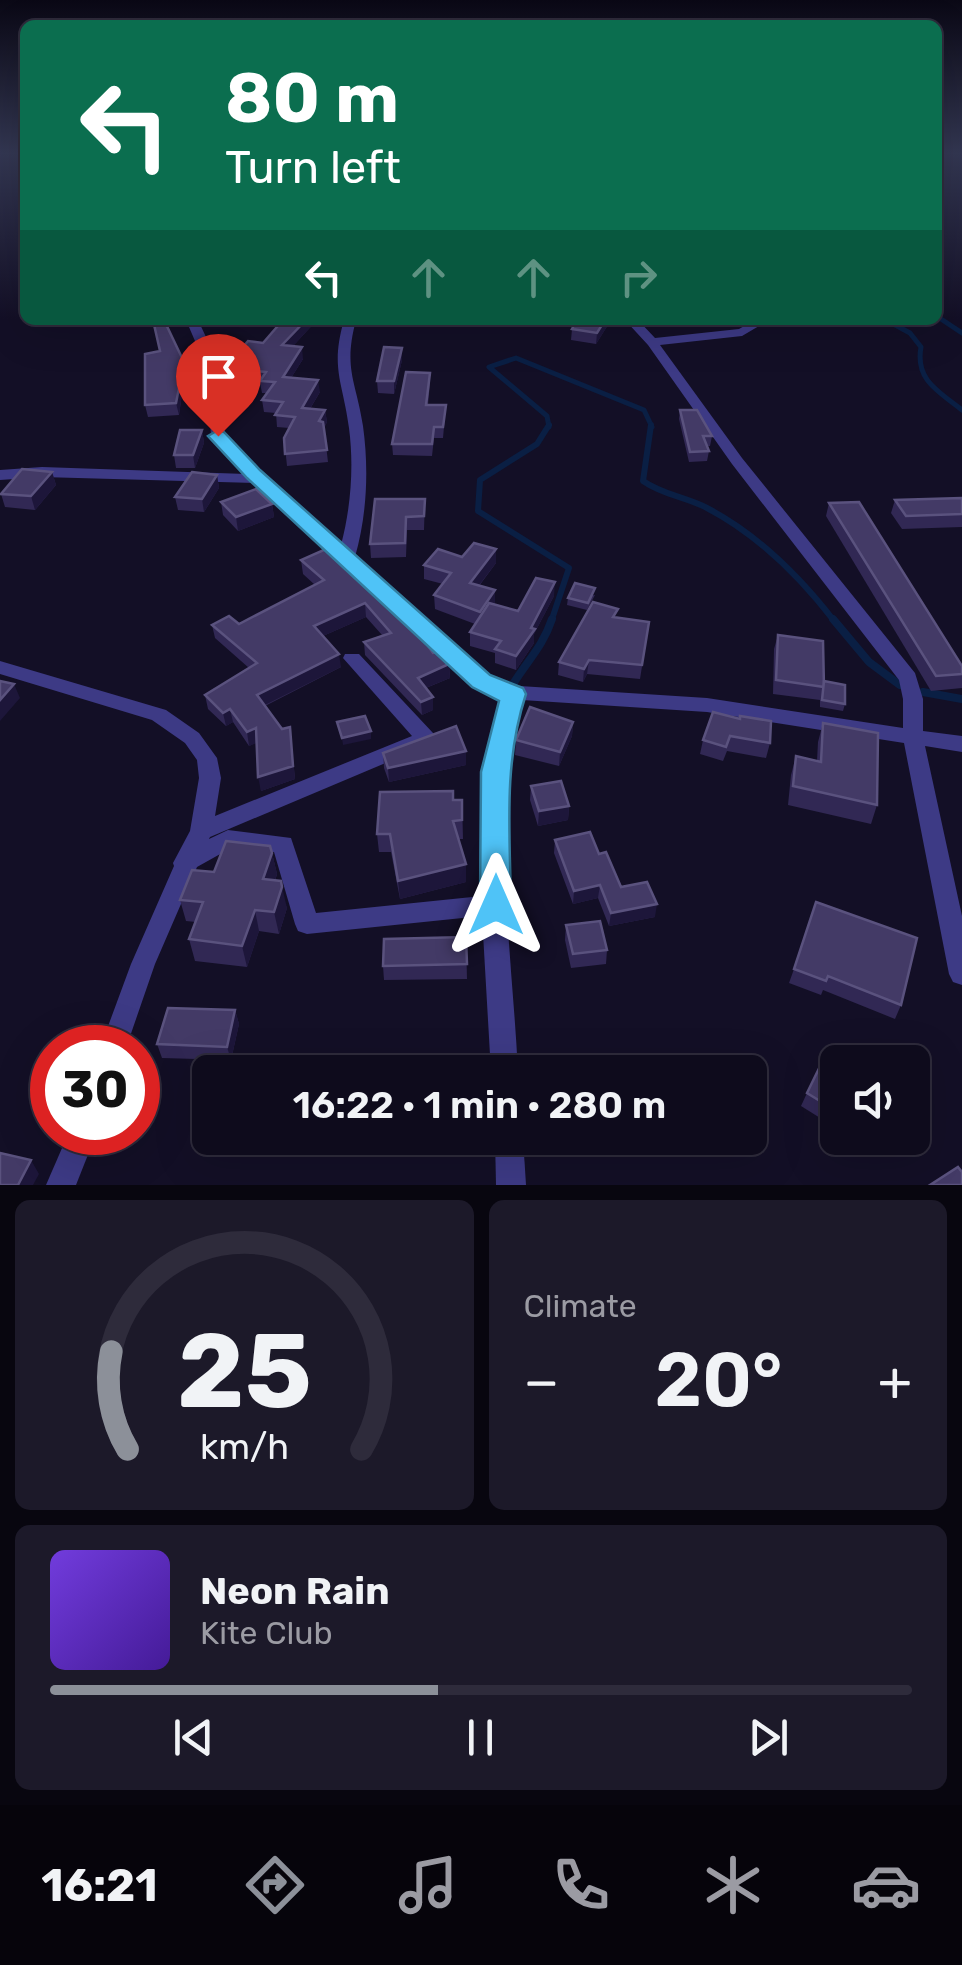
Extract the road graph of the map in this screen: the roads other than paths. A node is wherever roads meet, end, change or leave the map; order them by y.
1 (194, 325) edge
2 (349, 325) edge
3 (636, 325) edge
4 (752, 325) edge
5 (652, 342) junction
6 (0, 475) edge
7 (259, 479) junction
8 (346, 557) junction
9 (352, 658) dead end
10 (0, 667) edge
11 (514, 694) junction
12 (912, 736) junction
13 (962, 744) edge
14 (200, 831) junction
15 (184, 863) junction
16 (496, 905) junction
17 (962, 974) edge
18 (122, 1025) edge
19 (504, 1055) edge
20 (73, 1155) edge
21 (510, 1155) edge
22 (61, 1185) edge
23 (512, 1185) edge

1 - 7 street
2 - 8 street
3 - 5 street
4 - 5 street
5 - 12 street
6 - 7 street
7 - 8 street
8 - 11 street
9 - 14 street
10 - 14 street
11 - 12 street
11 - 16 street
12 - 13 street
12 - 17 street
14 - 15 street
15 - 16 street
15 - 18 street
16 - 19 street
20 - 22 street
21 - 23 street

